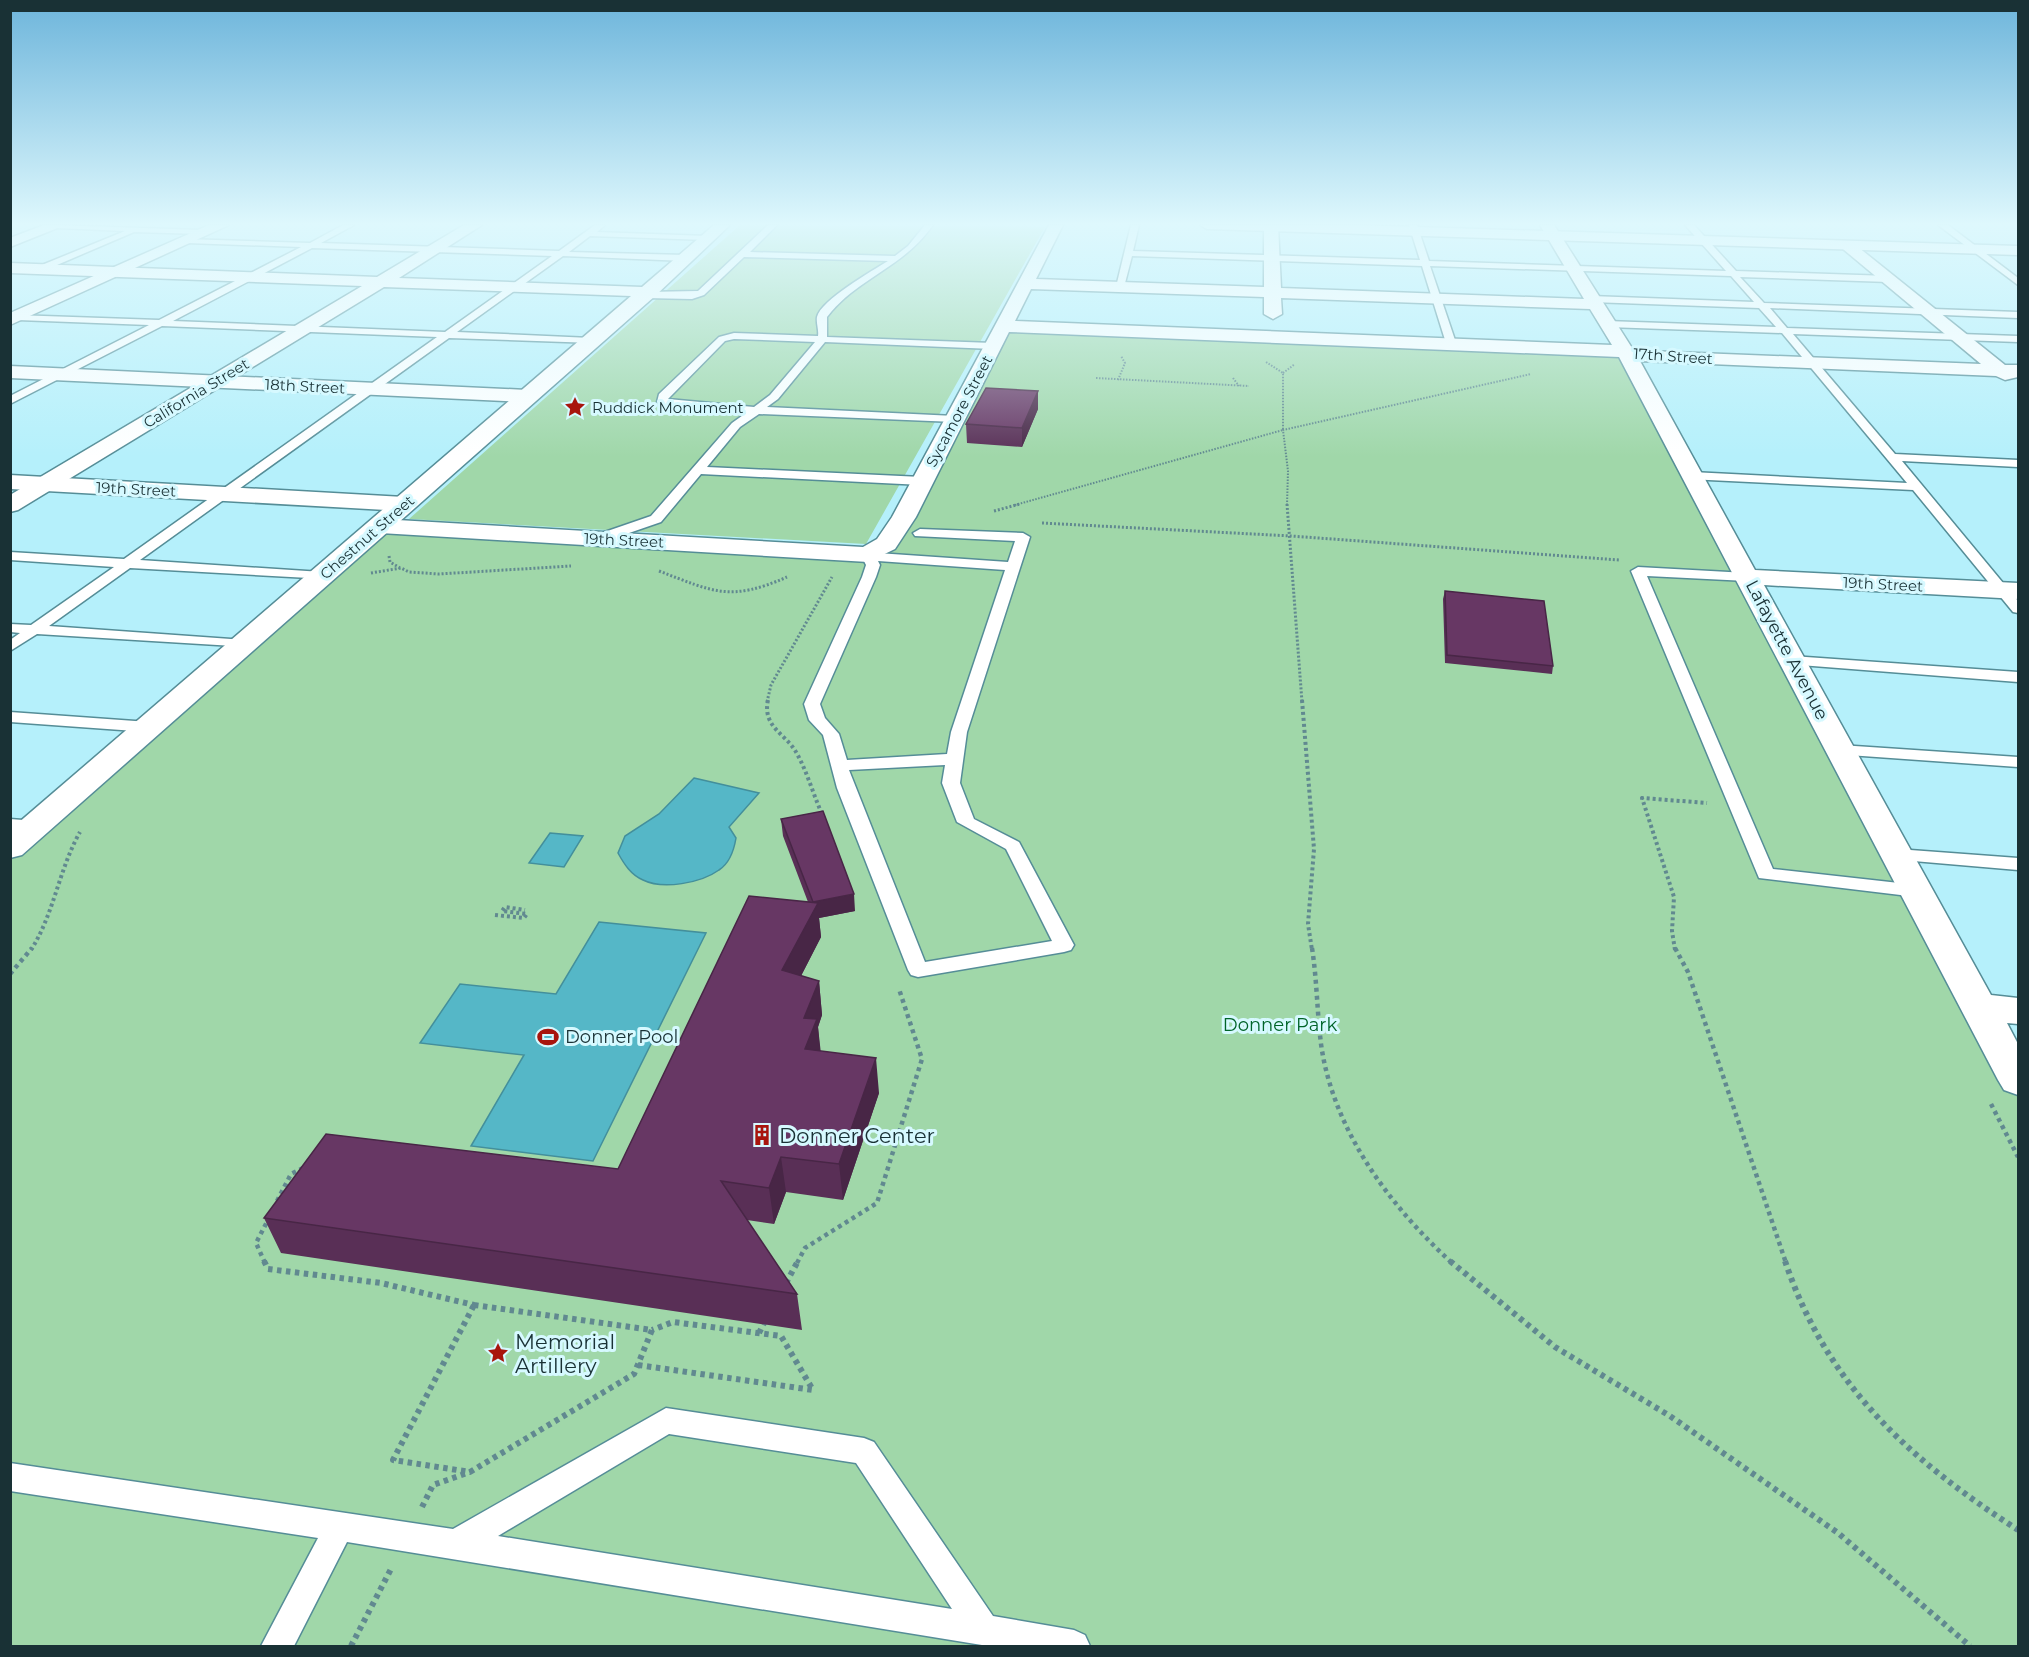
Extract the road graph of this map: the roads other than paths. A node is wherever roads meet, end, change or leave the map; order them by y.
1 (51, 302) edge
2 (199, 302) edge
3 (347, 302) edge
4 (492, 302) edge
5 (636, 302) edge
6 (834, 302) edge
7 (1016, 302) edge
8 (1273, 302) edge
9 (1438, 302) edge
10 (1500, 302) edge
11 (1594, 302) edge
12 (1759, 302) edge
13 (1917, 302) edge
14 (1761, 305) junction
15 (1598, 309) junction
16 (1929, 312) junction
17 (2019, 315) edge
18 (14, 319) edge
19 (159, 323) junction
20 (1003, 326) junction
21 (303, 328) junction
22 (1784, 330) junction
23 (448, 335) junction
24 (1274, 337) junction
25 (1960, 337) junction
26 (822, 339) junction
27 (2019, 339) edge
28 (591, 341) junction
29 (1451, 344) junction
30 (993, 346) junction
31 (1626, 353) junction
32 (1814, 363) junction
33 (2010, 371) edge
34 (10, 372) edge
35 (64, 374) junction
36 (216, 382) junction
37 (2019, 386) edge
38 (370, 389) junction
39 (527, 396) junction
40 (10, 402) edge
41 (754, 410) junction
42 (955, 419) junction
43 (1892, 457) junction
44 (2019, 463) edge
45 (698, 470) junction
46 (1692, 476) junction
47 (922, 481) junction
48 (10, 482) edge
49 (46, 484) junction
50 (1917, 487) junction
51 (225, 494) junction
52 (404, 504) junction
53 (10, 505) edge
54 (656, 519) junction
55 (380, 526) junction
56 (920, 533) dead end
57 (598, 539) junction
58 (671, 543) junction
59 (857, 554) junction
60 (10, 556) edge
61 (127, 564) junction
62 (1014, 566) junction
63 (322, 576) junction
64 (1747, 576) junction
65 (2013, 597) edge
66 (10, 628) edge
67 (35, 630) junction
68 (245, 644) junction
69 (10, 647) edge
70 (1792, 661) junction
71 (2019, 677) edge
72 (10, 717) edge
73 (149, 727) junction
74 (1840, 750) junction
75 (954, 759) junction
76 (2019, 762) edge
77 (840, 765) junction
78 (10, 824) edge
79 (36, 826) junction
80 (10, 848) edge
81 (1897, 855) junction
82 (2019, 864) edge
83 (1917, 891) junction
84 (1980, 1007) junction
85 (2019, 1011) edge
86 (2019, 1080) edge
87 (10, 1477) edge
88 (339, 1528) junction
89 (456, 1544) junction
90 (984, 1630) junction
91 (277, 1647) edge
92 (1074, 1647) edge

1 - 18 street
2 - 19 lane
3 - 21 street, California Street
4 - 23 lane
5 - 28 street, Chestnut Street
6 - 26 lane
7 - 20 street, Sycamore Street
8 - 24 street
9 - 29 lane
10 - 15 street
11 - 15 street, Lafayette Avenue
12 - 14 lane
13 - 16 street
14 - 15 lane
14 - 16 lane
14 - 22 lane
15 - 22 lane
15 - 31 street, Lafayette Avenue
16 - 17 lane
16 - 25 street
18 - 19 lane
19 - 21 lane
19 - 35 lane
20 - 24 street, 17th Street
20 - 30 street, Sycamore Street
21 - 23 lane
21 - 36 street, California Street
22 - 25 lane
22 - 32 lane
23 - 28 lane
23 - 38 lane
24 - 29 street, 17th Street
25 - 27 lane
25 - 33 street
26 - 30 lane
26 - 41 lane
26 - 41 lane
28 - 39 street, Chestnut Street
29 - 31 street, 17th Street
30 - 42 street, Sycamore Street
31 - 32 street, 17th Street
31 - 46 street, Lafayette Avenue
32 - 33 street, 17th Street
32 - 43 lane
33 - 37 street
34 - 35 street, 18th Street
35 - 36 street, 18th Street
35 - 40 lane
36 - 38 street, 18th Street
36 - 49 street, California Street
38 - 39 street, 18th Street
38 - 51 lane
39 - 52 street, Chestnut Street
41 - 42 lane
41 - 45 lane
42 - 47 street, Sycamore Street
43 - 44 lane
43 - 50 lane
45 - 47 lane
45 - 54 lane
46 - 50 lane
46 - 64 street, Lafayette Avenue
47 - 59 street, Sycamore Street
48 - 49 street, 19th Street
49 - 51 street, 19th Street
49 - 53 street, California Street
50 - 65 lane
51 - 52 street, 19th Street
51 - 61 lane
52 - 55 street, Chestnut Street
54 - 57 lane
54 - 58 lane
55 - 57 street, 19th Street
55 - 63 street, Chestnut Street
56 - 62 lane
57 - 58 street, 19th Street
58 - 59 street, 19th Street
59 - 62 lane
59 - 77 lane
60 - 61 lane
61 - 63 lane
61 - 67 lane
62 - 75 lane
63 - 68 street, Chestnut Street
64 - 65 street, 19th Street
64 - 70 street, Lafayette Avenue
64 - 83 lane
66 - 67 lane
67 - 68 lane
67 - 69 lane
68 - 73 street, Chestnut Street
70 - 71 lane
70 - 74 street, Lafayette Avenue
72 - 73 lane
73 - 79 street, Chestnut Street
74 - 76 lane
74 - 81 street, Lafayette Avenue
75 - 77 lane
75 - 77 lane
78 - 79 lane
79 - 80 street, Chestnut Street
81 - 82 lane
81 - 83 street, Lafayette Avenue
83 - 84 street, Lafayette Avenue
84 - 85 street
84 - 86 street, Lafayette Avenue
87 - 88 lane
88 - 89 lane
88 - 91 lane
89 - 90 lane
89 - 90 lane
90 - 92 lane

